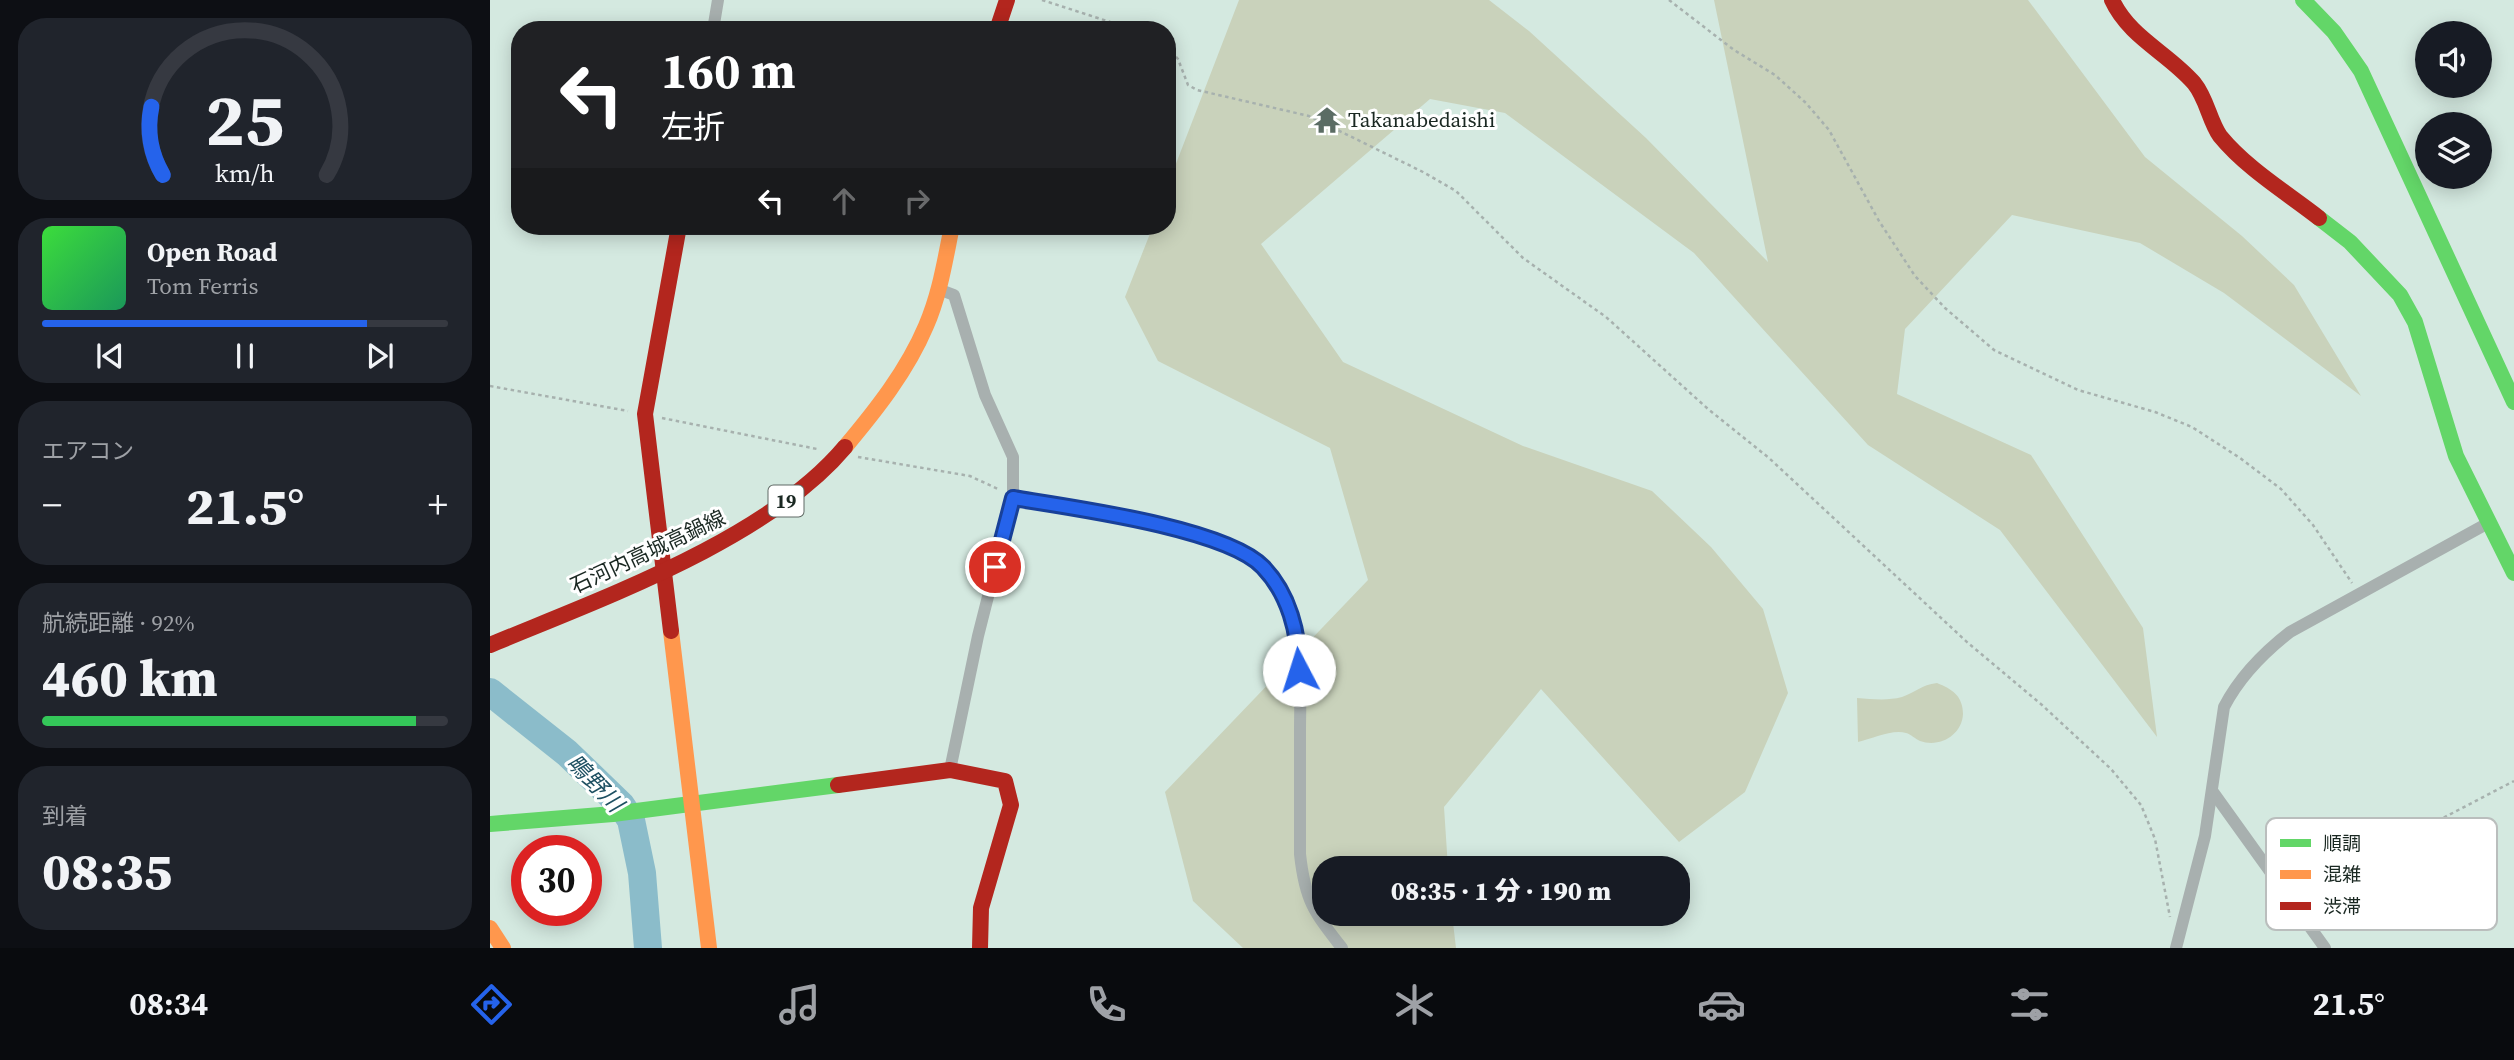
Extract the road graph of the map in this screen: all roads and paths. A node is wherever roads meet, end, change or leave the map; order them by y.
1 (718, 0) edge
2 (1007, 0) edge
3 (1042, 0) edge
4 (1669, 0) edge
5 (2112, 0) edge
6 (2304, 0) edge
7 (714, 21) edge
8 (1000, 21) edge
9 (1107, 21) edge
10 (1176, 57) edge
11 (677, 235) edge
12 (951, 235) edge
13 (937, 289) junction
14 (490, 386) edge
15 (2514, 402) edge
16 (646, 414) junction
17 (1013, 498) junction
18 (2490, 522) junction
19 (664, 572) junction
20 (2514, 573) edge
21 (2360, 594) junction
22 (490, 645) edge
23 (950, 771) junction
24 (2514, 781) edge
25 (2213, 792) junction
26 (693, 803) junction
27 (2443, 818) edge
28 (490, 824) edge
29 (2266, 866) edge
30 (490, 928) edge
31 (2312, 930) edge
32 (2177, 944) edge
33 (503, 948) edge
34 (709, 948) edge
35 (980, 948) edge
36 (1342, 948) edge
37 (2325, 948) edge

1 - 7 street
2 - 8 main road
3 - 9 path
4 - 21 path
5 - 18 main road
6 - 15 main road
10 - 32 path
11 - 16 main road
12 - 13 main road, 石河内高城高鍋線 / 19
13 - 17 street
13 - 19 main road, 石河内高城高鍋線 / 19
14 - 16 path
16 - 19 main road
17 - 23 street
17 - 36 street
18 - 20 main road
18 - 21 street
19 - 22 main road, 石河内高城高鍋線 / 19
19 - 26 main road
21 - 25 street
23 - 26 main road
23 - 35 main road
24 - 27 path
25 - 29 street
25 - 32 street
26 - 28 main road
26 - 34 main road
30 - 33 main road
31 - 37 street

